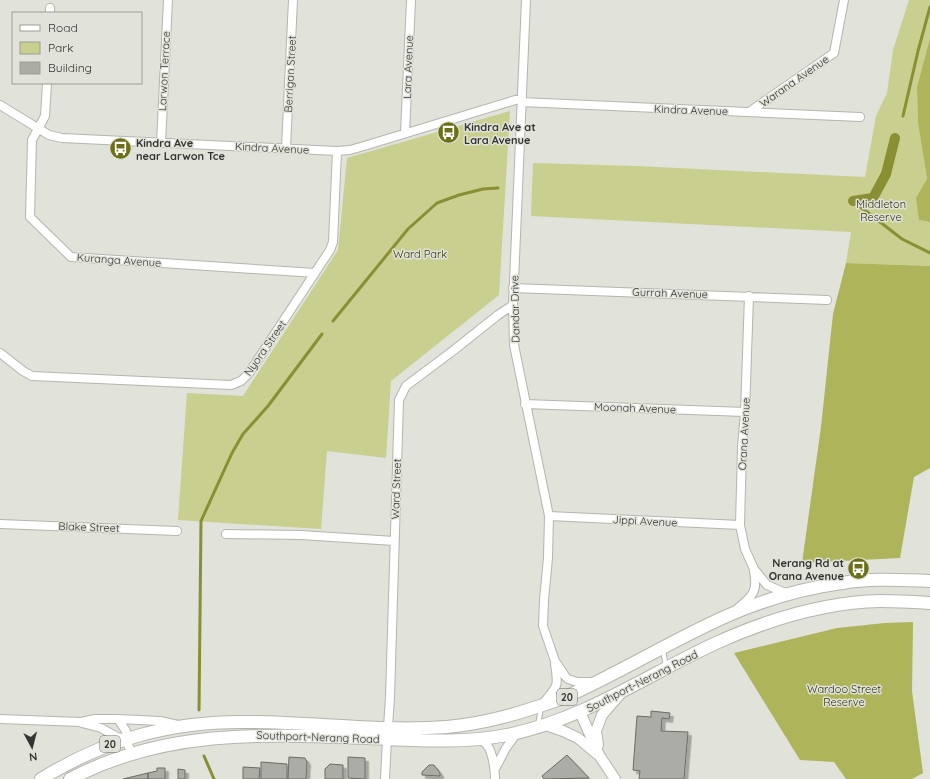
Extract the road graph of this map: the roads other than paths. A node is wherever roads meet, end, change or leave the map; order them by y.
1 (168, 0) edge
2 (293, 0) edge
3 (410, 0) edge
4 (526, 0) edge
5 (844, 0) edge
6 (47, 84) edge
7 (522, 100) junction
8 (0, 105) edge
9 (749, 112) junction
10 (860, 117) dead end
11 (37, 128) junction
12 (405, 133) junction
13 (161, 143) junction
14 (286, 148) junction
15 (337, 151) junction
16 (315, 273) junction
17 (513, 288) junction
18 (749, 296) junction
19 (827, 300) dead end
20 (513, 305) junction
21 (0, 353) edge
22 (526, 404) junction
23 (745, 412) junction
24 (549, 516) junction
25 (0, 524) edge
26 (740, 526) junction
27 (177, 531) dead end
28 (226, 534) dead end
29 (394, 541) junction
30 (754, 569) junction
31 (930, 581) edge
32 (789, 595) junction
33 (930, 603) edge
34 (729, 615) junction
35 (662, 649) junction
36 (555, 661) junction
37 (667, 669) junction
38 (596, 682) junction
39 (622, 692) junction
40 (545, 705) junction
41 (580, 712) junction
42 (0, 719) edge
43 (118, 719) junction
44 (81, 722) junction
45 (185, 726) junction
46 (542, 726) junction
47 (387, 733) junction
48 (517, 733) junction
49 (125, 739) junction
50 (480, 739) junction
51 (132, 753) junction
52 (599, 755) junction
53 (495, 769) junction
54 (41, 779) edge
55 (70, 779) edge
56 (385, 779) edge
57 (495, 779) edge
58 (614, 779) edge

1 - 13 street, Larwon Terrace
2 - 14 street, Berrigan Street
3 - 12 street, Lara Avenue
4 - 7 street, Dandar Drive
5 - 9 street, Warana Avenue
6 - 11 street, Kuranga Avenue
7 - 9 street, Kindra Avenue
7 - 12 street, Kindra Avenue
7 - 17 street, Dandar Drive
8 - 11 street, Kindra Avenue
9 - 10 street, Kindra Avenue
11 - 13 street, Kindra Avenue
11 - 16 street, Kuranga Avenue
12 - 15 street, Kindra Avenue
13 - 14 street, Kindra Avenue
14 - 15 street, Kindra Avenue
15 - 16 street, Nyora Street
16 - 21 street, Nyora Street
17 - 18 street, Gurrah Avenue
17 - 20 street, Dandar Drive
18 - 19 street, Gurrah Avenue
18 - 23 street, Orana Avenue
20 - 22 street, Dandar Drive
20 - 29 street, Ward Street
22 - 23 street, Moonah Avenue
22 - 24 street, Dandar Drive
23 - 26 street, Orana Avenue
24 - 26 street, Jippi Avenue
24 - 36 street, Dandar Drive
25 - 27 street, Blake Street
26 - 30 street, Orana Avenue
28 - 29 street
29 - 47 street, Ward Street
30 - 32 street, Orana Avenue
30 - 34 street, Orana Avenue
31 - 32 main road, Southport-Nerang Road / 20
32 - 34 main road, Southport-Nerang Road / 20
33 - 37 main road, Southport-Nerang Road / 20
34 - 35 main road, Southport-Nerang Road / 20
35 - 37 lane
35 - 38 main road, Southport-Nerang Road / 20
36 - 38 street, Dandar Drive
36 - 40 street, Dandar Drive
37 - 39 main road, Southport-Nerang Road / 20
38 - 40 main road, Southport-Nerang Road / 20
39 - 41 main road, Southport-Nerang Road / 20
39 - 52 street
40 - 41 main road
40 - 46 lane
40 - 47 main road, Southport-Nerang Road / 20
41 - 46 main road, Southport-Nerang Road / 20
41 - 52 street
42 - 44 street
43 - 44 street
43 - 45 street
43 - 49 street
44 - 49 street
45 - 47 main road, Southport-Nerang Road / 20
45 - 49 main road, 20
46 - 48 main road, Southport-Nerang Road / 20
46 - 52 street
47 - 50 main road, Southport-Nerang Road / 20
47 - 51 main road, Southport-Nerang Road / 20
47 - 56 street, Ward Street
48 - 50 main road, Southport-Nerang Road / 20
48 - 53 street
49 - 51 street
49 - 54 main road, 20
50 - 53 street
51 - 55 main road, 20
52 - 58 street
53 - 57 street

